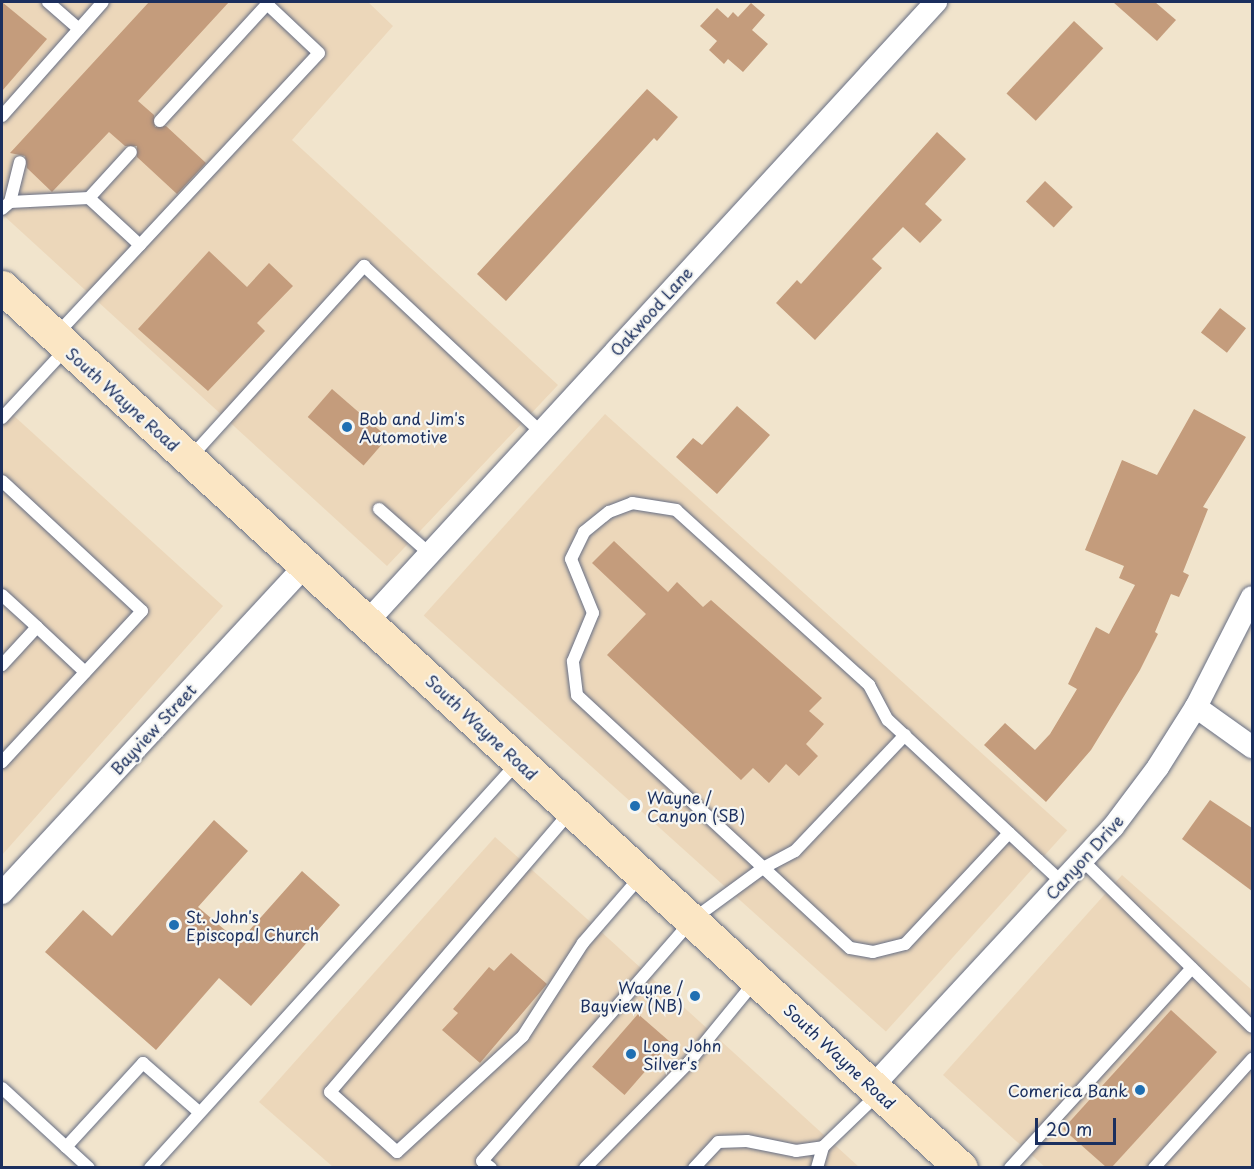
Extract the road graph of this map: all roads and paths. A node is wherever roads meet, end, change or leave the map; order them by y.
1 (48, 2) edge
2 (103, 2) edge
3 (936, 2) edge
4 (268, 3) edge
5 (79, 28) junction
6 (2, 116) edge
7 (160, 121) dead end
8 (131, 152) dead end
9 (20, 162) dead end
10 (89, 198) junction
11 (6, 205) edge
12 (140, 245) junction
13 (2, 287) edge
14 (61, 342) junction
15 (2, 418) edge
16 (541, 432) junction
17 (189, 459) junction
18 (2, 481) edge
19 (379, 509) dead end
20 (430, 554) junction
21 (304, 566) junction
22 (2, 595) edge
23 (1252, 597) edge
24 (368, 622) junction
25 (36, 627) junction
26 (2, 665) edge
27 (85, 672) junction
28 (1196, 707) junction
29 (905, 735) junction
30 (1252, 747) edge
31 (518, 761) junction
32 (2, 762) edge
33 (572, 810) junction
34 (1009, 833) junction
35 (1082, 860) junction
36 (763, 868) junction
37 (642, 874) junction
38 (1062, 882) junction
39 (2, 893) edge
40 (692, 920) junction
41 (1192, 968) junction
42 (757, 979) junction
43 (1252, 1027) edge
44 (1252, 1059) edge
45 (2, 1088) edge
46 (877, 1089) junction
47 (199, 1113) junction
48 (66, 1147) junction
49 (823, 1147) junction
50 (88, 1167) edge
51 (150, 1167) edge
52 (491, 1167) edge
53 (585, 1167) edge
54 (694, 1167) edge
55 (817, 1167) edge
56 (961, 1167) edge
57 (1010, 1167) edge
58 (1154, 1167) edge

1 - 5 lane
2 - 5 lane
3 - 16 street, Oakwood Lane
4 - 7 lane
4 - 12 lane
5 - 6 lane
8 - 10 lane
9 - 11 lane
10 - 11 lane
10 - 12 lane
12 - 14 lane
13 - 14 main road, South Wayne Road
14 - 15 lane
14 - 17 main road, South Wayne Road
16 - 17 lane
16 - 20 street, Oakwood Lane
17 - 21 main road, South Wayne Road
18 - 27 lane
19 - 20 lane
20 - 24 street, Oakwood Lane
21 - 24 main road, South Wayne Road
21 - 39 street, Bayview Street
22 - 25 lane
23 - 28 street, Canyon Drive
24 - 31 main road, South Wayne Road
25 - 26 lane
25 - 27 lane
27 - 32 lane
28 - 30 street
28 - 35 street, Canyon Drive
29 - 34 lane
29 - 36 lane
29 - 36 lane
31 - 33 main road, South Wayne Road
31 - 47 lane
33 - 37 main road, South Wayne Road
33 - 37 lane
34 - 36 lane
34 - 38 lane
35 - 38 street, Canyon Drive
35 - 41 lane
36 - 40 lane
37 - 40 main road, South Wayne Road
38 - 46 street, Canyon Drive
40 - 42 main road, South Wayne Road
40 - 52 lane
41 - 43 lane
41 - 57 lane
42 - 46 main road, South Wayne Road
42 - 53 lane
44 - 58 lane
45 - 48 lane
46 - 49 lane
46 - 56 main road, South Wayne Road
47 - 48 lane
47 - 51 lane
48 - 50 lane
49 - 54 lane
49 - 55 lane

